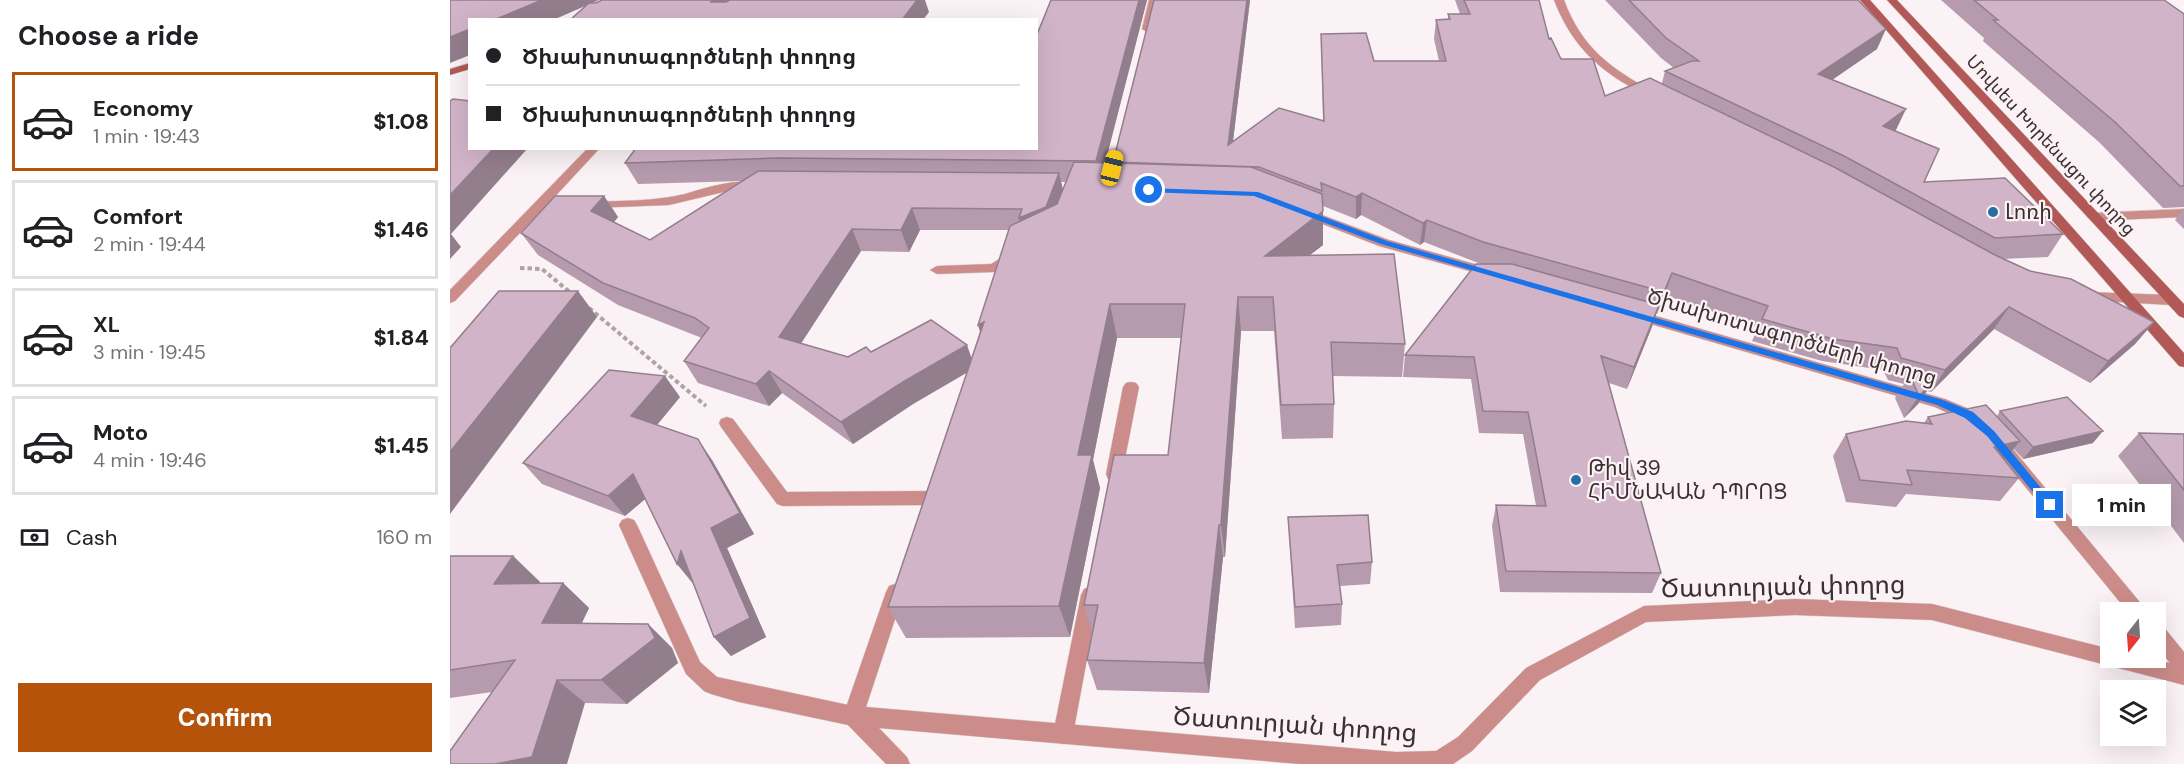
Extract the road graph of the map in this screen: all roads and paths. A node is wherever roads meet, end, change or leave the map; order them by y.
1 (1154, 0) edge
2 (1559, 0) edge
3 (1865, 0) edge
4 (1892, 0) edge
5 (1143, 44) edge
6 (468, 67) edge
7 (450, 72) edge
8 (1660, 99) edge
9 (593, 150) edge
10 (767, 187) edge
11 (540, 206) junction
12 (1298, 210) edge
13 (2184, 213) edge
14 (2093, 217) junction
15 (1027, 247) edge
16 (480, 268) junction
17 (937, 270) dead end
18 (1510, 279) edge
19 (2074, 296) edge
20 (450, 298) edge
21 (577, 298) dead end
22 (2127, 298) junction
23 (2171, 300) junction
24 (586, 306) dead end
25 (1624, 312) edge
26 (2184, 314) edge
27 (2184, 362) edge
28 (1131, 387) dead end
29 (727, 423) joint
30 (934, 476) edge
31 (1110, 491) edge
32 (927, 498) junction
33 (920, 519) edge
34 (628, 525) dead end
35 (901, 574) edge
36 (1092, 583) edge
37 (2131, 602) edge
38 (2166, 644) edge
39 (2184, 666) edge
40 (2184, 676) edge
41 (853, 716) junction
42 (1063, 734) junction
43 (1439, 762) edge
44 (900, 764) edge

1 - 5 street
2 - 8 street
3 - 22 main road, Մովսես Խորենացու փողոց
4 - 14 main road, Մովսես Խորենացու փողոց
6 - 7 main road
9 - 11 street
10 - 11 street
11 - 16 street
12 - 18 street
13 - 14 street
14 - 23 main road, Մովսես Խորենացու փողոց
15 - 17 street
16 - 20 street
16 - 21 path
19 - 22 street
22 - 23 street
22 - 27 main road, Մովսես Խորենացու փողոց
23 - 26 main road, Մովսես Խորենացու փողոց
24 - 29 path
25 - 37 street, Ծխախոտագործների փողոց
28 - 31 street
29 - 32 street
30 - 32 street
32 - 33 street
34 - 41 street, Ծատուրյան փողոց
35 - 41 street
36 - 42 street
38 - 39 street
40 - 43 street, Ծատուրյան փողոց
41 - 42 street, Ծատուրյան փողոց
41 - 44 street
42 - 43 street, Ծատուրյան փողոց

